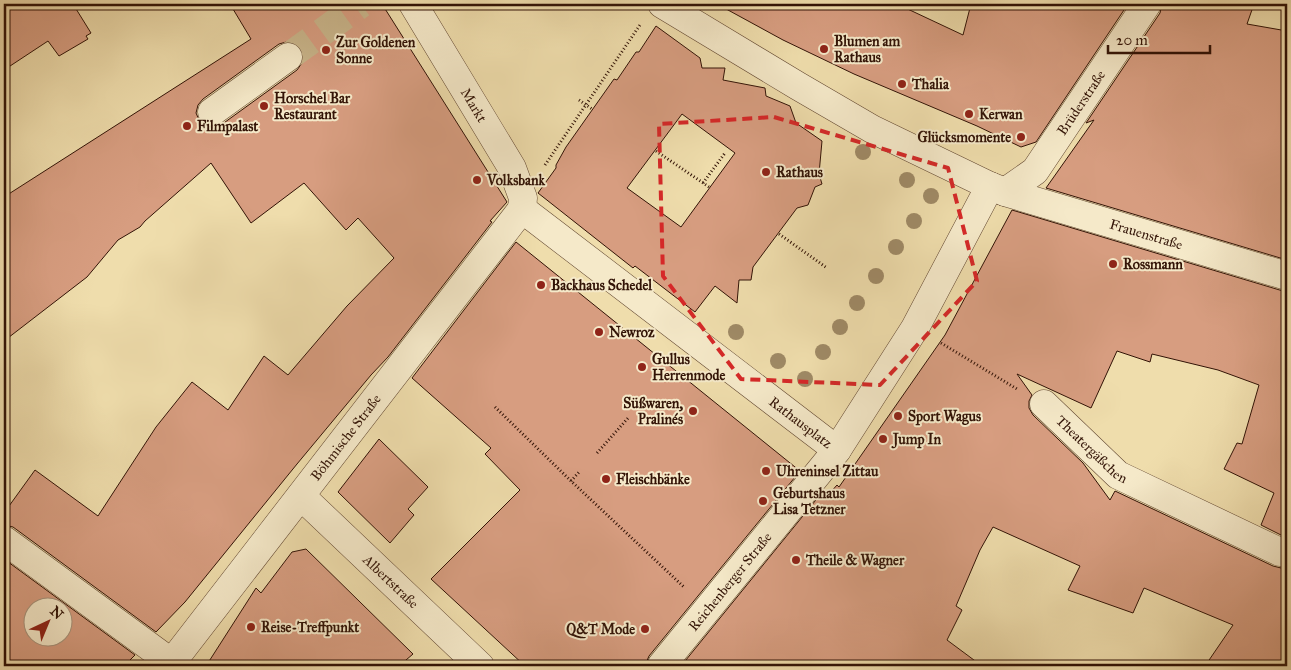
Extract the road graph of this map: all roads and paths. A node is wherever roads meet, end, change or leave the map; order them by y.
1 (413, 4) edge
2 (1147, 4) edge
3 (653, 12) edge
4 (288, 57) tunnel mouth
5 (579, 100) dead end
6 (586, 105) junction
7 (592, 109) dead end
8 (212, 112) dead end
9 (656, 151) dead end
10 (725, 153) dead end
11 (703, 183) junction
12 (709, 187) dead end
13 (998, 189) junction
14 (522, 204) junction
15 (779, 234) dead end
16 (827, 268) dead end
17 (1287, 276) edge
18 (915, 328) junction
19 (1044, 404) joint
20 (495, 407) dead end
21 (629, 417) dead end
22 (837, 450) junction
23 (597, 453) dead end
24 (580, 471) dead end
25 (571, 481) junction
26 (301, 496) junction
27 (4, 540) edge
28 (1280, 552) dead end
29 (707, 609) junction
30 (170, 665) edge
31 (480, 666) edge
32 (661, 666) edge

1 - 14 street, Markt
2 - 13 street, Brüderstraße
3 - 6 path
3 - 13 street
4 - 8 street
5 - 6 path
6 - 7 path
6 - 14 path
9 - 11 path
10 - 11 path
11 - 12 path
13 - 17 street, Frauenstraße
13 - 18 street, Rathausplatz
14 - 22 street, Rathausplatz
14 - 26 street, Böhmische Straße
15 - 16 path
18 - 19 path, Theatergäßchen
18 - 22 street, Rathausplatz
19 - 28 street, Theatergäßchen
20 - 25 path
21 - 23 path
22 - 29 street, Reichenberger Straße
24 - 25 path
25 - 29 path
26 - 30 street, Böhmische Straße
26 - 31 street, Albertstraße
27 - 30 street
29 - 32 street, Reichenberger Straße

